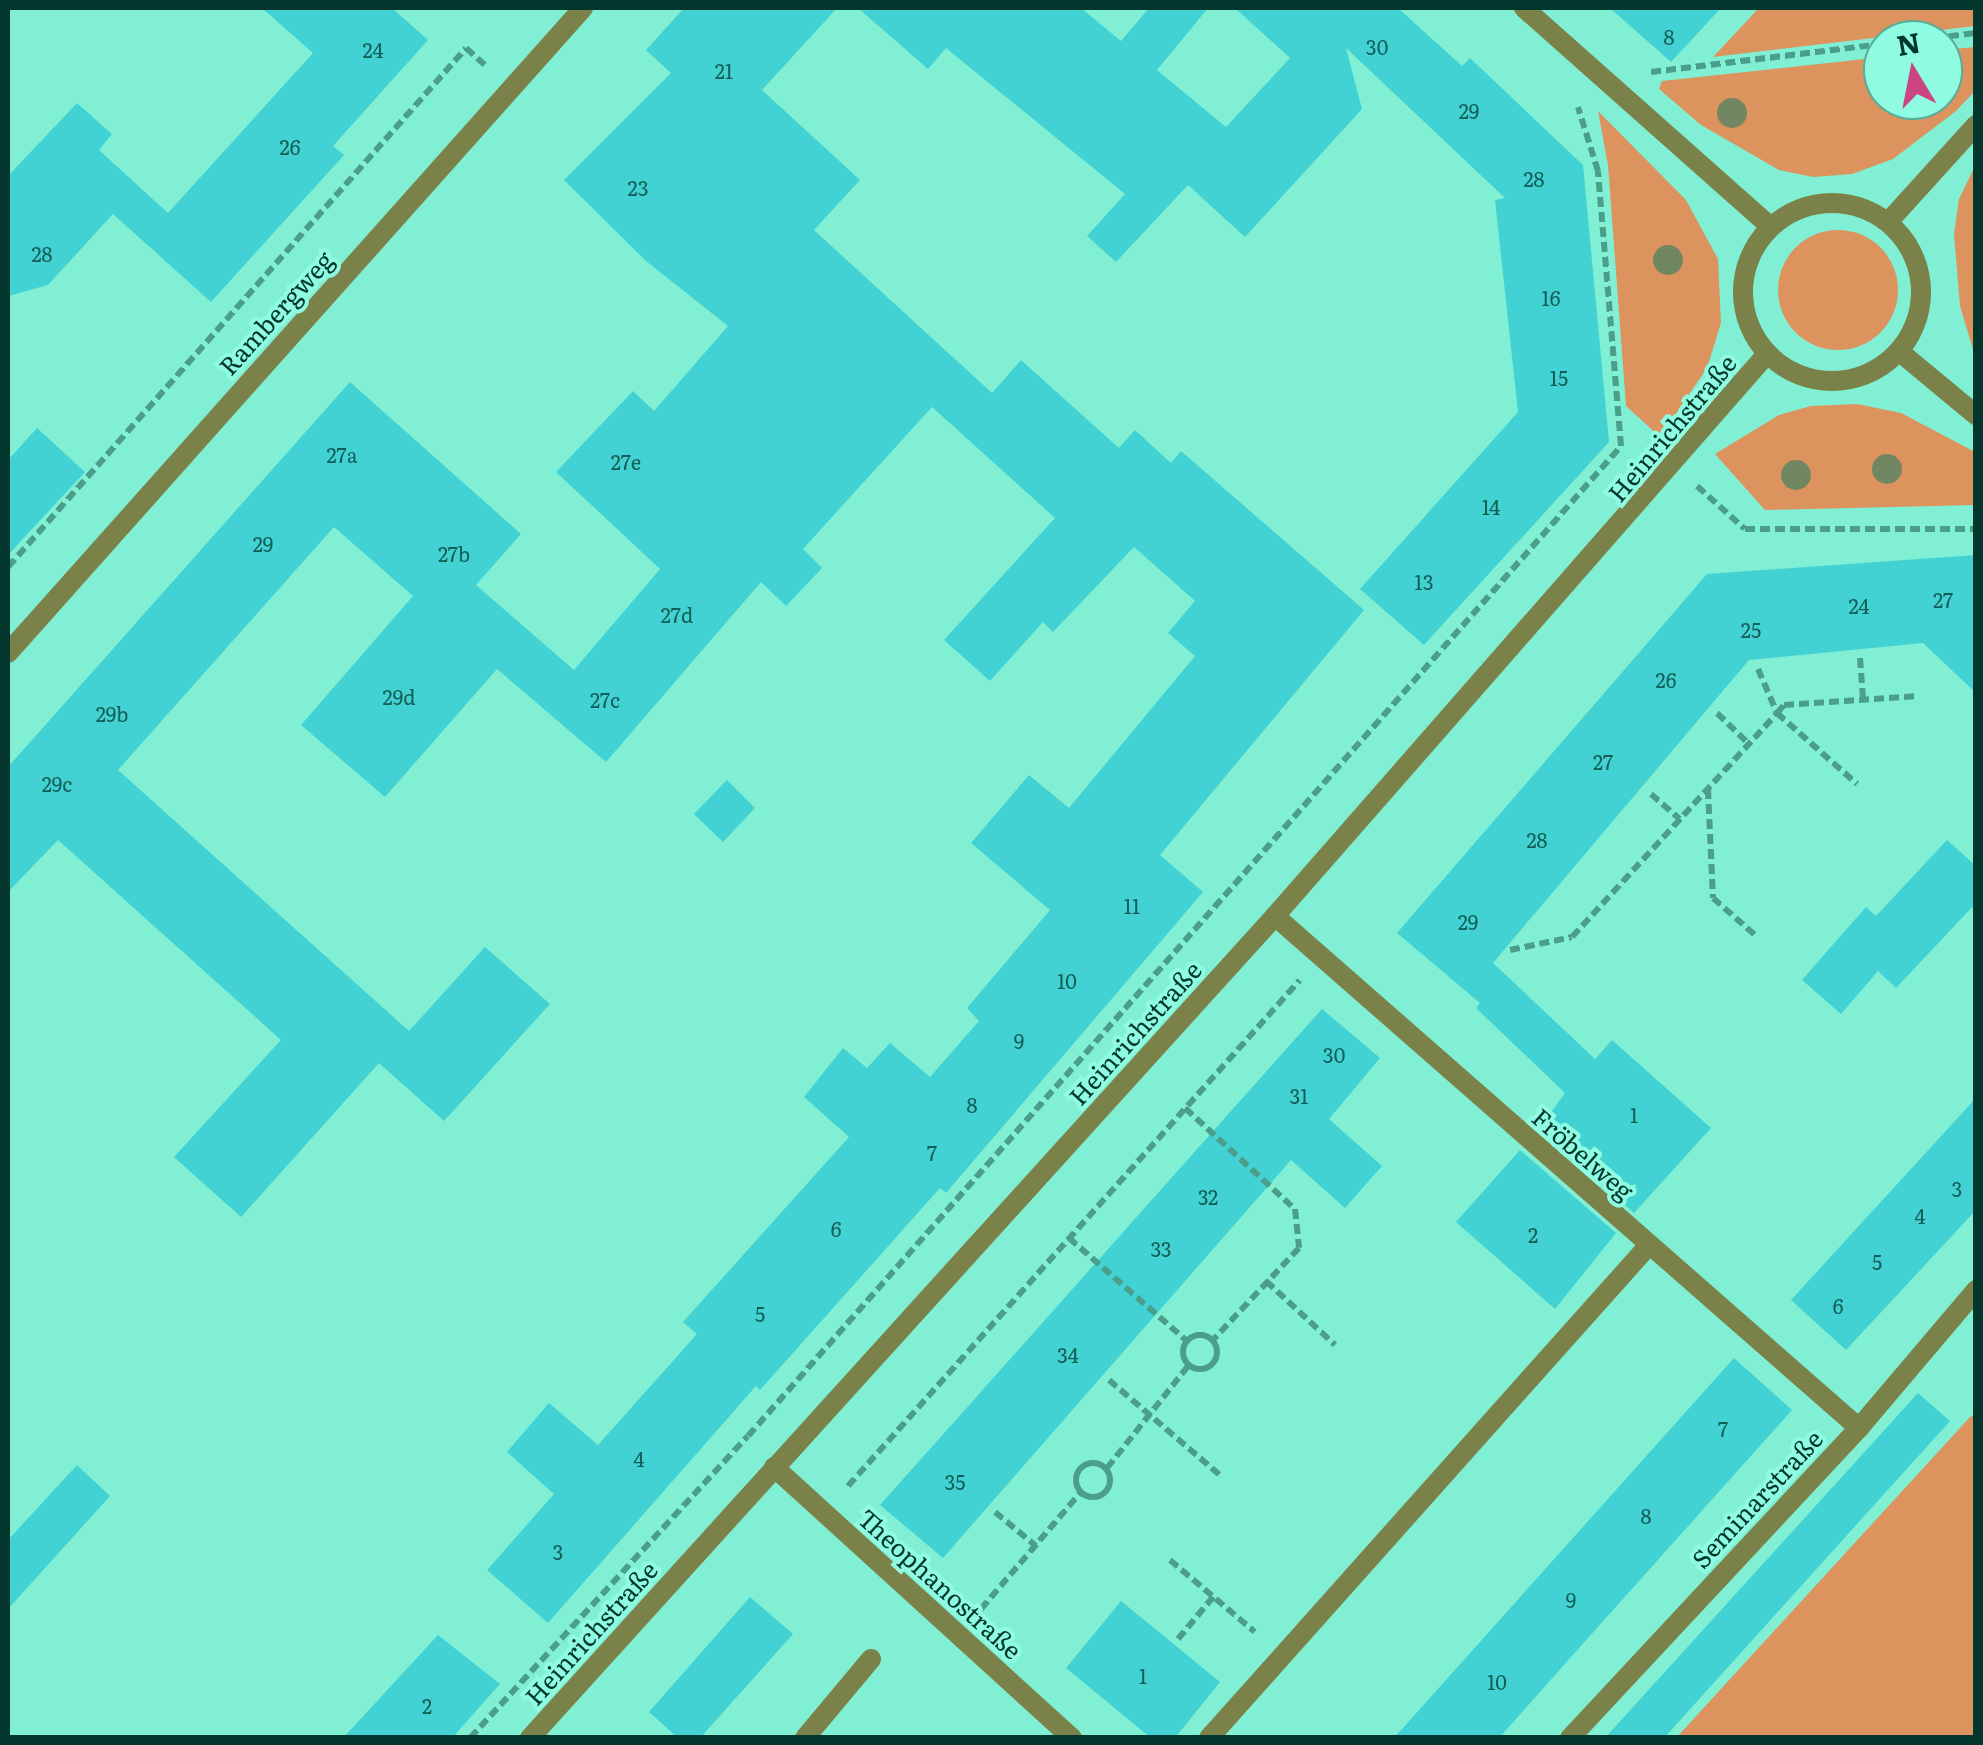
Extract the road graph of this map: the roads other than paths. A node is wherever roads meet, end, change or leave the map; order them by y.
1 (582, 8) edge
2 (1524, 8) edge
3 (1976, 124) edge
4 (1889, 221) junction
5 (1770, 227) junction
6 (1900, 352) junction
7 (1767, 354) junction
8 (1976, 415) edge
9 (8, 653) edge
10 (1275, 916) junction
11 (1650, 1246) junction
12 (1976, 1290) edge
13 (1858, 1428) junction
14 (774, 1468) junction
15 (872, 1660) dead end
16 (530, 1738) edge
17 (805, 1738) edge
18 (1072, 1738) edge
19 (1209, 1738) edge
20 (1570, 1738) edge

1 - 9 street, Rambergweg
2 - 5 street
3 - 4 street
4 - 5 street
4 - 6 street
5 - 7 street
6 - 7 street
6 - 8 street
7 - 10 street, Heinrichstraße
10 - 11 street, Fröbelweg
10 - 14 street, Heinrichstraße
11 - 13 street, Fröbelweg
11 - 19 street
12 - 13 street, Seminarstraße
13 - 20 street, Seminarstraße
14 - 16 street, Heinrichstraße
14 - 18 street, Theophanostraße
15 - 17 street

